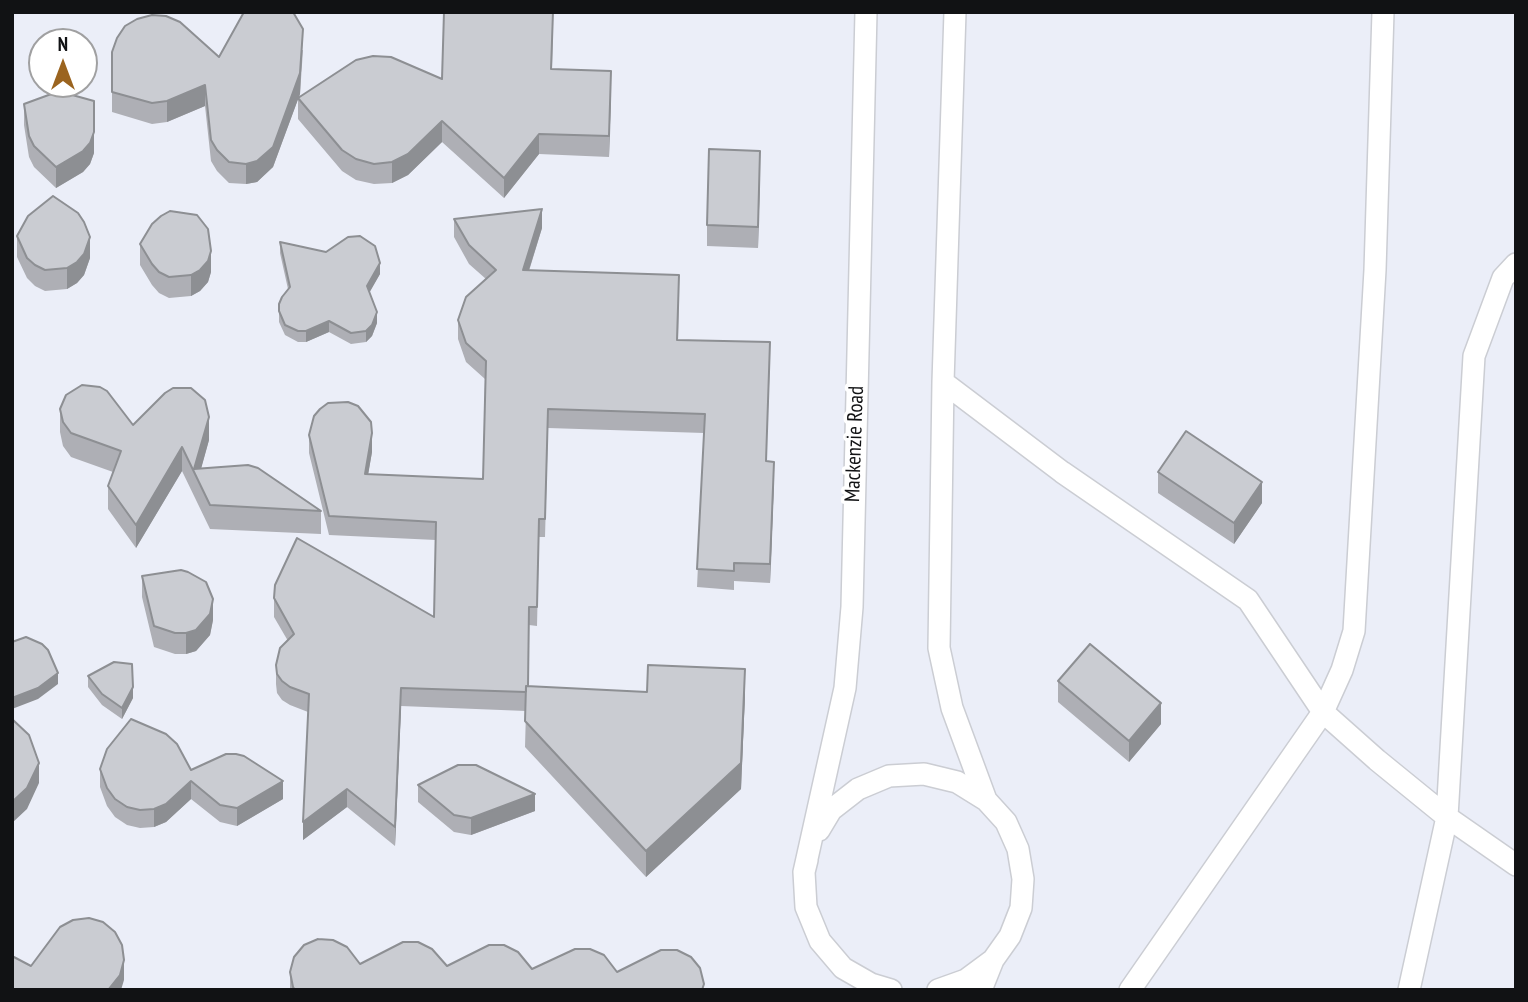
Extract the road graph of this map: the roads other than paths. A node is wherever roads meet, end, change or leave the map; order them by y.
1 (866, 12) edge
2 (955, 12) edge
3 (1383, 12) edge
4 (1516, 264) edge
5 (943, 383) junction
6 (1323, 712) junction
7 (986, 800) junction
8 (1447, 817) junction
9 (1516, 865) edge
10 (804, 872) junction
11 (993, 960) junction
12 (843, 968) junction
13 (848, 990) edge
14 (891, 990) edge
15 (938, 990) edge
16 (982, 990) edge
17 (1130, 990) edge
18 (1409, 990) edge

1 - 10 lane, Mackenzie Road
2 - 5 lane
3 - 6 lane
4 - 8 lane
5 - 6 lane
5 - 7 lane
6 - 8 lane
6 - 17 lane
7 - 10 lane
7 - 11 lane
8 - 9 lane
8 - 18 lane
10 - 12 lane
11 - 15 lane
11 - 16 lane
12 - 13 lane
12 - 14 lane

